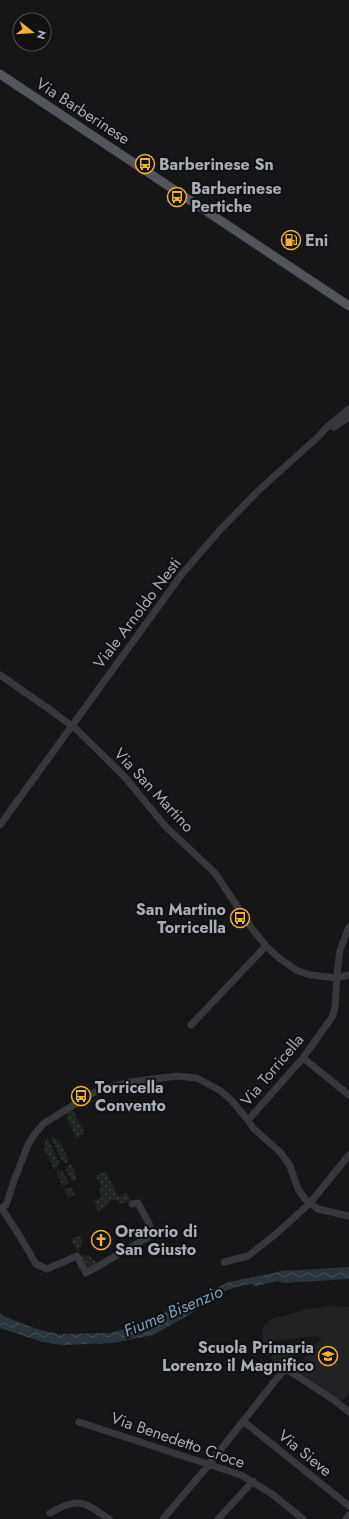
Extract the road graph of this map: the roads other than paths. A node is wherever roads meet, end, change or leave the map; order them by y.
1 (0, 74) edge
2 (349, 306) edge
3 (349, 410) edge
4 (349, 417) edge
5 (319, 436) junction
6 (0, 675) edge
7 (71, 726) junction
8 (0, 825) edge
9 (349, 927) edge
10 (266, 946) junction
11 (337, 967) junction
12 (349, 975) edge
13 (337, 978) junction
14 (190, 1025) dead end
15 (303, 1058) junction
16 (349, 1095) edge
17 (248, 1120) junction
18 (349, 1155) edge
19 (132, 1204) dead end
20 (310, 1204) junction
21 (1, 1209) edge
22 (349, 1216) edge
23 (224, 1262) dead end
24 (349, 1412) edge
25 (243, 1421) junction
26 (79, 1422) dead end
27 (209, 1464) junction
28 (253, 1481) junction
29 (349, 1506) edge
30 (50, 1513) dead end
31 (349, 1515) edge
32 (101, 1517) edge
33 (110, 1519) edge
34 (163, 1519) edge
35 (218, 1519) edge
36 (303, 1519) edge
37 (346, 1519) edge

1 - 2 main road, Via Barberinese
3 - 5 street, Viale Arnoldo Nesti
4 - 5 street, Viale Arnoldo Nesti
5 - 7 street, Viale Arnoldo Nesti
6 - 7 street, Via San Martino
7 - 8 street, Viale Arnoldo Nesti
7 - 10 street, Via San Martino
9 - 11 street, Via Torricella
10 - 13 street, Via San Martino
10 - 14 street
11 - 12 street, Via San Martino
11 - 13 street, Via Torricella
12 - 13 street, Via San Martino
13 - 15 street, Via Torricella
15 - 16 street
15 - 17 street, Via Torricella
17 - 20 street
17 - 21 street, Via Torricella
18 - 20 street
19 - 21 street
20 - 22 street
20 - 23 street
24 - 25 street
25 - 27 street
25 - 29 street, Via Sieve
26 - 27 street, Via Benedetto Croce
27 - 28 street, Via Benedetto Croce
27 - 34 street
28 - 35 street
28 - 36 street, Via Benedetto Croce
30 - 32 street
31 - 37 street
32 - 33 street

